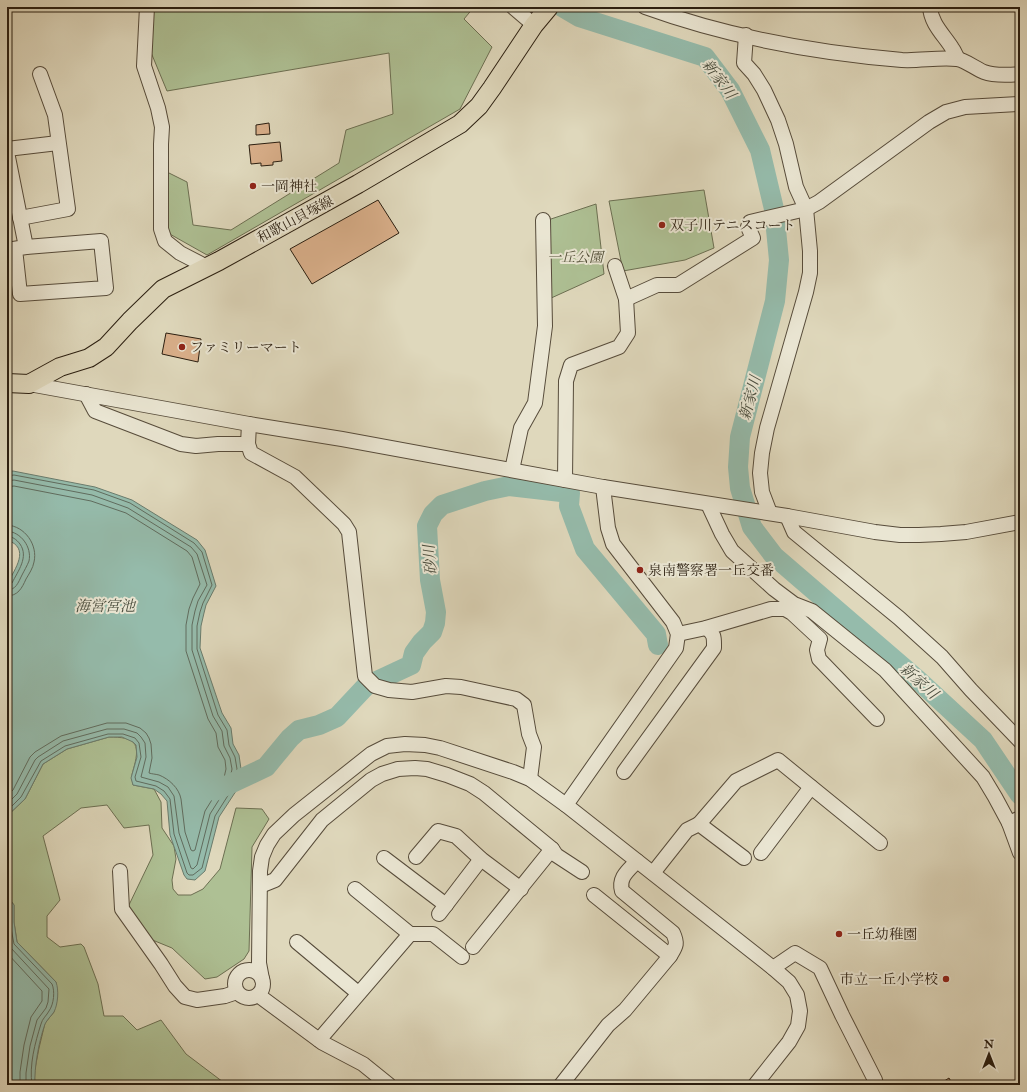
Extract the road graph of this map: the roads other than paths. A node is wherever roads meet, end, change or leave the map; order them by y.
1 (147, 7) edge
2 (513, 7) edge
3 (645, 7) edge
4 (930, 7) edge
5 (542, 16) edge
6 (746, 36) junction
7 (958, 59) junction
8 (40, 74) dead end
9 (1020, 74) edge
10 (1020, 104) edge
11 (58, 143) junction
12 (7, 149) edge
13 (7, 152) edge
14 (806, 209) junction
15 (20, 218) junction
16 (543, 220) dead end
17 (16, 249) edge
18 (615, 266) dead end
19 (207, 267) junction
20 (626, 299) junction
21 (7, 383) edge
22 (29, 384) junction
23 (86, 394) junction
24 (249, 424) junction
25 (248, 444) junction
26 (512, 470) junction
27 (565, 480) junction
28 (602, 486) junction
29 (708, 504) junction
30 (770, 513) junction
31 (787, 516) junction
32 (1020, 522) edge
33 (706, 628) junction
34 (678, 634) junction
35 (877, 719) dead end
36 (1020, 741) edge
37 (624, 772) dead end
38 (530, 779) junction
39 (811, 787) junction
40 (309, 803) junction
41 (566, 805) junction
42 (322, 820) junction
43 (1014, 820) edge
44 (699, 824) junction
45 (880, 843) dead end
46 (552, 848) junction
47 (761, 853) dead end
48 (1020, 853) edge
49 (416, 857) dead end
50 (384, 858) dead end
51 (744, 858) dead end
52 (481, 859) junction
53 (637, 861) junction
54 (120, 871) dead end
55 (582, 872) dead end
56 (652, 873) junction
57 (260, 886) junction
58 (355, 889) dead end
59 (521, 889) junction
60 (594, 896) dead end
61 (410, 934) junction
62 (297, 942) dead end
63 (473, 947) dead end
64 (670, 956) junction
65 (462, 957) dead end
66 (253, 967) junction
67 (773, 968) junction
68 (238, 992) junction
69 (358, 993) junction
70 (258, 995) junction
71 (319, 1040) junction
72 (389, 1085) edge
73 (561, 1085) edge
74 (755, 1085) edge
75 (876, 1085) edge

1 - 19 street
2 - 5 street
3 - 6 street
4 - 7 street
5 - 19 main road, 和歌山貝塚線
6 - 7 street
6 - 14 street
7 - 9 street
8 - 11 street
10 - 14 street
11 - 12 street
11 - 15 street
13 - 15 street
14 - 20 street
14 - 30 street
15 - 17 street
16 - 26 street
17 - 17 street
18 - 20 street
19 - 22 main road, 和歌山貝塚線
20 - 27 street
21 - 22 main road
22 - 23 street
23 - 24 street
23 - 25 street
24 - 25 street
24 - 26 street
25 - 38 street
26 - 27 street
27 - 28 street
28 - 29 street
28 - 34 street
29 - 30 street
29 - 43 street
30 - 31 street
31 - 32 street
31 - 36 street
33 - 34 street
33 - 35 street
33 - 37 street
34 - 41 street
38 - 40 street
38 - 41 street
39 - 44 street
39 - 45 street
39 - 47 street
40 - 42 street
40 - 57 street
41 - 53 street
42 - 46 street
42 - 57 street
43 - 48 street
44 - 51 street
44 - 56 street
46 - 55 street
46 - 59 street
49 - 52 street
50 - 52 street
52 - 59 street
53 - 56 street
53 - 64 street
54 - 68 street
56 - 67 street
57 - 66 street
58 - 61 street
59 - 63 street
60 - 64 street
61 - 65 street
61 - 69 street
62 - 69 street
64 - 73 street
66 - 68 street
66 - 70 street
67 - 74 street
67 - 75 street
68 - 70 street
69 - 71 street
70 - 71 street
71 - 72 street

